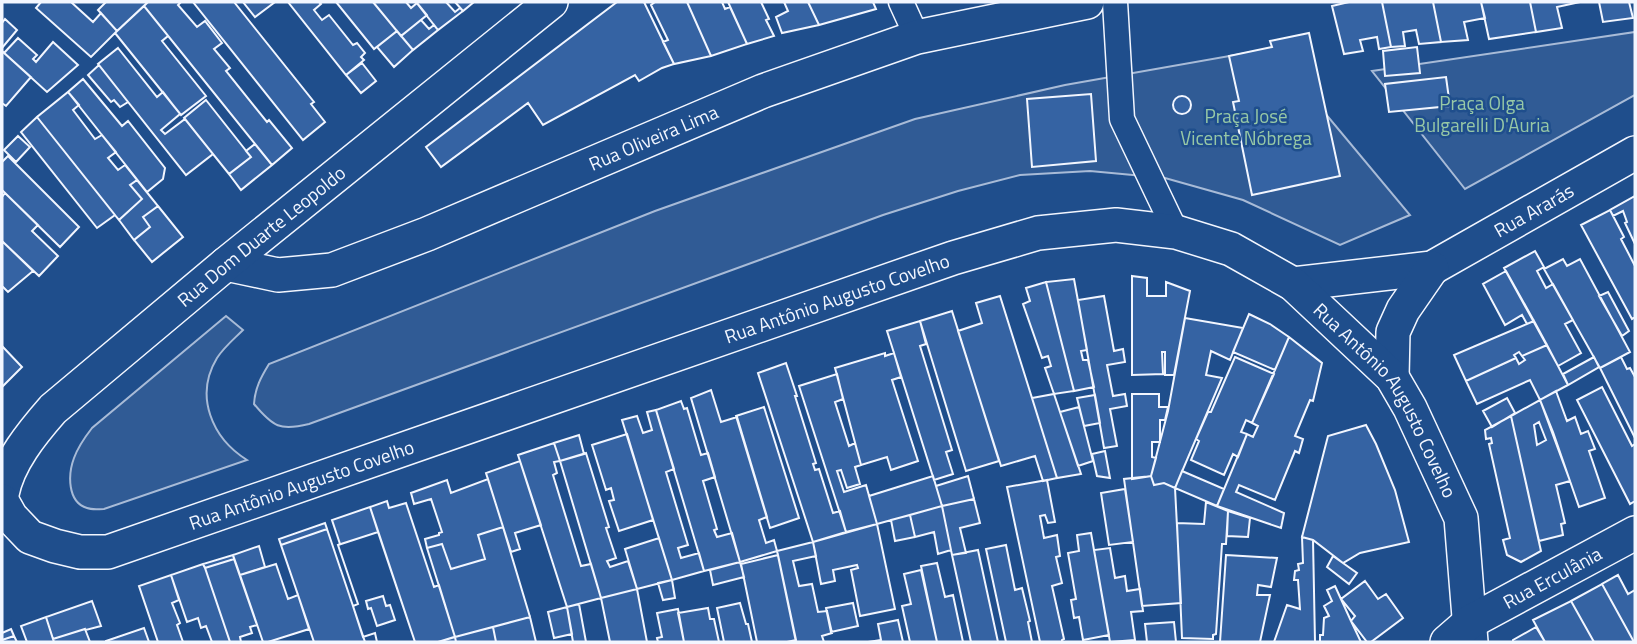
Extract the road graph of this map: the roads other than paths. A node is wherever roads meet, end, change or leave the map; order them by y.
1 (551, 2) edge
2 (901, 2) edge
3 (1087, 2) edge
4 (1115, 2) edge
5 (918, 37) junction
6 (1635, 153) edge
7 (1176, 232) junction
8 (226, 264) junction
9 (1432, 268) junction
10 (1293, 284) junction
11 (1392, 377) junction
12 (2, 494) edge
13 (2, 501) edge
14 (1635, 533) edge
15 (1463, 636) edge

1 - 8 street, Rua Dom Duarte Leopoldo
2 - 5 street
3 - 5 street, Rua Oliveira Lima
4 - 7 street
5 - 8 street, Rua Oliveira Lima
6 - 9 street, Rua Ararás
7 - 10 street, Rua Antônio Augusto Covelho
7 - 13 street, Rua Antônio Augusto Covelho
8 - 12 street, Rua Dom Duarte Leopoldo
9 - 10 street, Rua Ararás
9 - 11 street, Rua Ararás
10 - 11 street, Rua Antônio Augusto Covelho
11 - 15 street, Rua Antônio Augusto Covelho
14 - 15 street, Rua Erculânia

